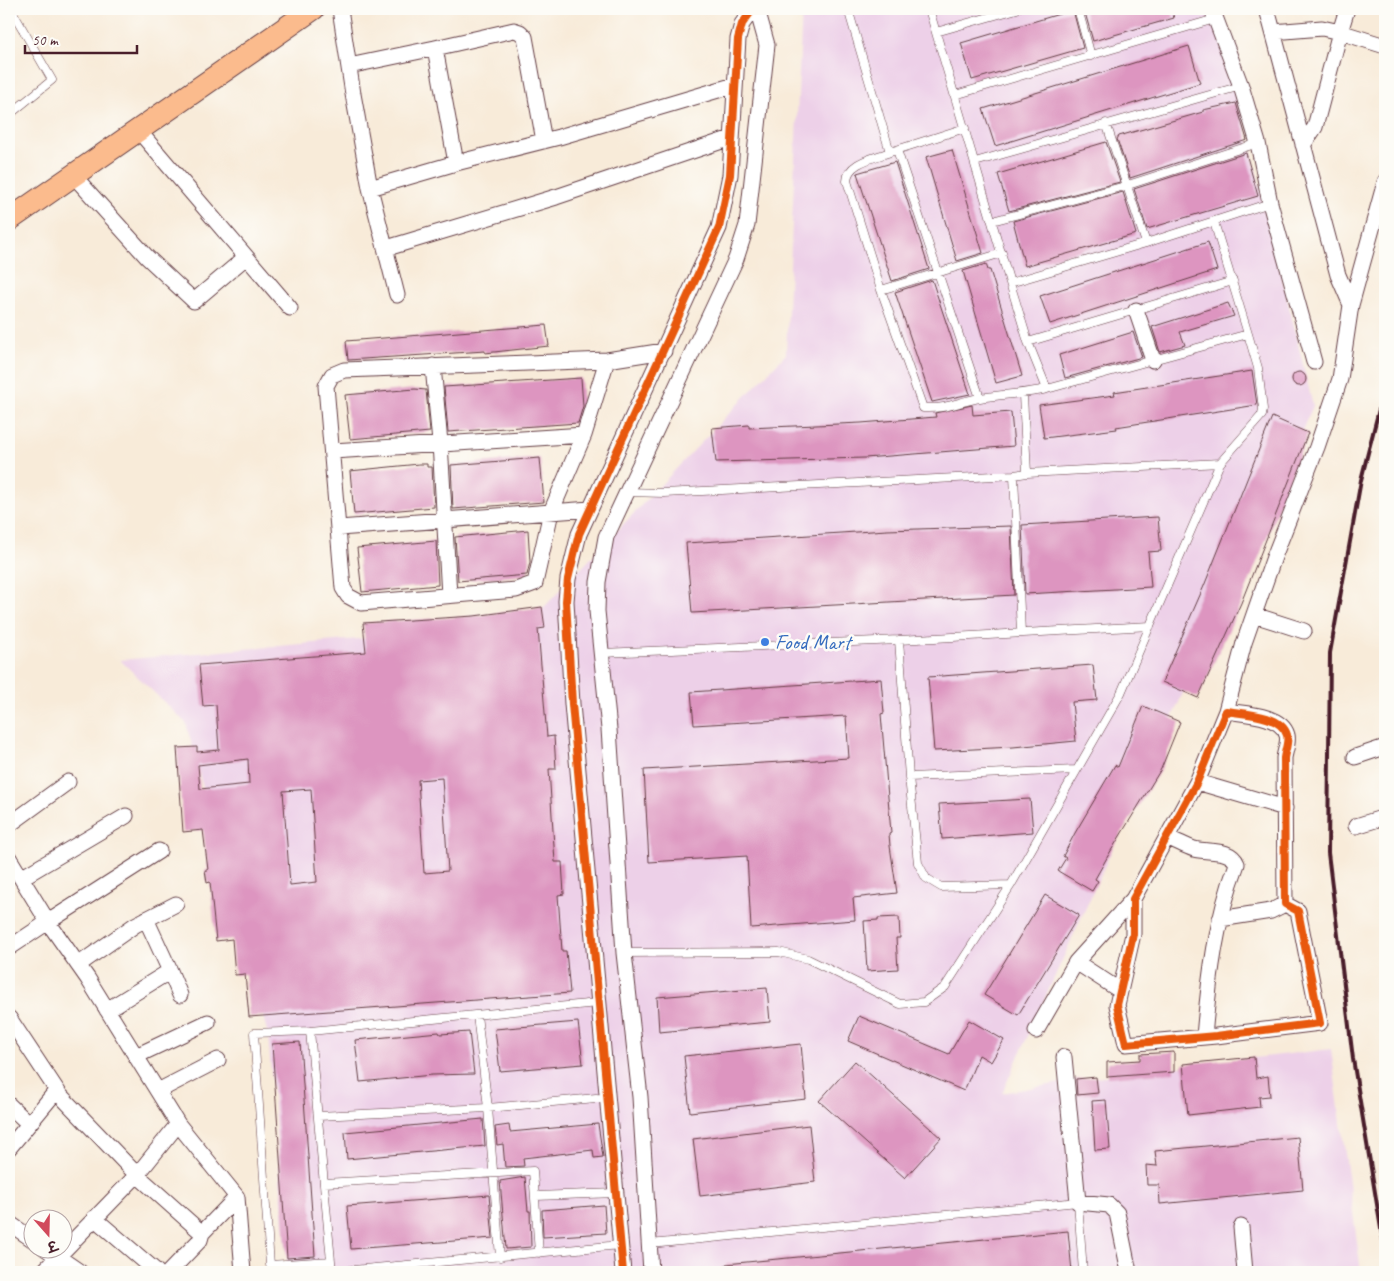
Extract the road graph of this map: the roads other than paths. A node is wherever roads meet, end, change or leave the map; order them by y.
1 (11, 9) edge
2 (313, 9) edge
3 (340, 9) edge
4 (755, 9) edge
5 (848, 9) edge
6 (930, 9) edge
7 (1017, 9) edge
8 (1078, 9) edge
9 (1267, 9) edge
10 (1347, 9) edge
11 (1213, 14) edge
12 (936, 32) junction
13 (1274, 32) junction
14 (1340, 32) junction
15 (1385, 46) edge
16 (435, 48) junction
17 (1091, 56) junction
18 (349, 66) junction
19 (735, 85) junction
20 (1241, 86) junction
21 (955, 95) junction
22 (9, 115) edge
23 (1106, 123) junction
24 (965, 128) junction
25 (138, 130) junction
26 (731, 138) junction
27 (544, 141) junction
28 (1258, 143) junction
29 (1303, 145) junction
30 (894, 151) junction
31 (975, 162) junction
32 (456, 163) junction
33 (73, 175) junction
34 (1385, 182) edge
35 (1125, 186) junction
36 (370, 188) junction
37 (1270, 202) junction
38 (9, 220) edge
39 (992, 222) junction
40 (1214, 222) junction
41 (1146, 243) junction
42 (387, 248) junction
43 (1002, 253) junction
44 (246, 257) junction
45 (939, 272) junction
46 (1232, 281) junction
47 (1010, 283) junction
48 (881, 290) junction
49 (397, 295) dead end
50 (1351, 305) junction
51 (290, 308) dead end
52 (1136, 310) junction
53 (1248, 334) junction
54 (1028, 342) junction
55 (664, 351) junction
56 (607, 360) junction
57 (1153, 360) junction
58 (1314, 362) dead end
59 (432, 366) junction
60 (1047, 390) junction
61 (1023, 395) junction
62 (980, 398) junction
63 (584, 435) junction
64 (440, 443) junction
65 (333, 451) junction
66 (1220, 464) junction
67 (1027, 473) junction
68 (1014, 475) junction
69 (626, 492) junction
70 (590, 509) junction
71 (551, 512) junction
72 (444, 519) junction
73 (339, 528) junction
74 (449, 595) junction
75 (1254, 615) junction
76 (1150, 626) junction
77 (1304, 631) dead end
78 (1021, 633) junction
79 (898, 640) junction
80 (602, 653) junction
81 (1226, 711) junction
82 (1385, 748) edge
83 (1355, 757) dead end
84 (1076, 770) junction
85 (909, 778) junction
86 (68, 782) dead end
87 (1197, 782) junction
88 (1285, 808) junction
89 (126, 816) dead end
90 (1385, 817) edge
91 (9, 825) edge
92 (1356, 826) dead end
93 (1168, 838) junction
94 (159, 851) dead end
95 (9, 858) edge
96 (21, 878) junction
97 (1011, 885) junction
98 (1133, 899) junction
99 (176, 904) dead end
100 (1285, 904) junction
101 (146, 919) junction
102 (1220, 919) junction
103 (48, 922) junction
104 (9, 948) edge
105 (624, 953) junction
106 (1076, 962) junction
107 (78, 965) junction
108 (170, 971) junction
109 (1119, 990) junction
110 (180, 995) dead end
111 (598, 1003) junction
112 (107, 1010) junction
113 (477, 1015) junction
114 (9, 1018) edge
115 (208, 1022) dead end
116 (310, 1030) junction
117 (1036, 1031) dead end
118 (1204, 1037) junction
119 (136, 1056) junction
120 (1064, 1058) dead end
121 (218, 1060) dead end
122 (57, 1090) junction
123 (158, 1091) junction
124 (608, 1099) junction
125 (9, 1105) edge
126 (488, 1108) junction
127 (318, 1116) junction
128 (29, 1124) junction
129 (178, 1124) junction
130 (9, 1148) edge
131 (493, 1172) junction
132 (137, 1175) junction
133 (324, 1183) junction
134 (616, 1193) junction
135 (536, 1196) junction
136 (237, 1197) junction
137 (1078, 1202) junction
138 (94, 1218) junction
139 (9, 1223) edge
140 (1241, 1227) dead end
141 (22, 1233) edge
142 (202, 1233) junction
143 (72, 1236) edge
144 (650, 1244) junction
145 (620, 1245) junction
146 (539, 1253) junction
147 (500, 1256) junction
148 (48, 1258) edge
149 (58, 1258) edge
150 (331, 1261) junction
151 (271, 1269) edge
152 (43, 1272) edge
153 (80, 1272) edge
154 (157, 1272) edge
155 (169, 1272) edge
156 (244, 1272) edge
157 (623, 1272) edge
158 (651, 1272) edge
159 (1083, 1272) edge
160 (1129, 1272) edge
161 (1245, 1272) edge

1 - 22 lane
2 - 25 main road
3 - 18 street
4 - 19 street
4 - 69 street
5 - 30 lane
6 - 12 lane
7 - 12 lane
8 - 17 lane
9 - 13 street
10 - 14 street
11 - 17 lane
11 - 20 street
12 - 21 lane
13 - 14 street
13 - 29 street
14 - 15 street
14 - 29 street
16 - 18 street
16 - 27 street
16 - 32 street
17 - 21 lane
18 - 36 street
19 - 26 street
19 - 27 street
20 - 23 lane
20 - 28 street
21 - 24 lane
23 - 31 lane
23 - 35 lane
24 - 30 lane
24 - 31 lane
25 - 33 main road
25 - 44 street
26 - 42 street
26 - 55 street
27 - 32 street
28 - 35 lane
28 - 37 street
29 - 50 street
30 - 45 lane
30 - 48 lane
31 - 39 lane
32 - 36 street
33 - 38 main road
33 - 44 street
34 - 50 street
35 - 39 lane
35 - 41 lane
36 - 42 street
37 - 40 lane
37 - 58 street
39 - 43 lane
40 - 41 lane
40 - 46 lane
41 - 47 lane
42 - 49 street
43 - 45 lane
43 - 47 lane
44 - 51 street
45 - 48 lane
45 - 62 lane
46 - 52 lane
46 - 53 lane
47 - 54 lane
48 - 62 lane
50 - 75 street
52 - 54 lane
52 - 57 street
53 - 57 lane
53 - 66 lane
54 - 60 lane
55 - 56 street
55 - 70 street
56 - 59 street
56 - 63 street
57 - 60 lane
59 - 64 street
59 - 65 street
60 - 61 lane
61 - 62 lane
61 - 67 lane
63 - 64 street
63 - 71 street
64 - 65 street
64 - 72 street
65 - 73 street
66 - 67 lane
66 - 76 lane
67 - 68 lane
68 - 69 lane
68 - 78 lane
69 - 80 street
70 - 71 street
70 - 111 street
71 - 72 street
71 - 74 street
72 - 73 street
72 - 74 street
73 - 74 street
75 - 77 street
75 - 81 street
76 - 78 lane
76 - 84 lane
78 - 79 lane
79 - 80 lane
79 - 85 lane
80 - 105 street
81 - 87 street
81 - 88 street
82 - 83 street
84 - 85 lane
84 - 97 lane
85 - 97 lane
86 - 91 street
87 - 88 street
87 - 93 street
88 - 100 street
89 - 96 street
90 - 92 street
93 - 98 street
93 - 102 street
94 - 103 street
95 - 96 street
96 - 103 street
97 - 105 lane
98 - 106 street
98 - 109 street
99 - 101 street
100 - 102 street
100 - 118 street
101 - 107 street
101 - 108 street
102 - 118 street
103 - 104 street
103 - 107 street
105 - 144 street
106 - 109 street
106 - 117 street
107 - 112 street
108 - 110 street
108 - 112 street
109 - 118 street
111 - 113 lane
111 - 124 street
112 - 119 street
113 - 116 lane
113 - 126 lane
114 - 122 street
115 - 119 street
116 - 127 lane
116 - 151 lane
119 - 123 street
120 - 137 street
121 - 123 street
122 - 128 street
122 - 132 street
123 - 129 street
124 - 126 lane
124 - 134 street
125 - 128 street
126 - 127 lane
126 - 131 lane
127 - 133 lane
128 - 130 street
129 - 132 street
129 - 136 street
131 - 133 lane
131 - 135 lane
131 - 147 lane
132 - 138 street
132 - 142 street
133 - 150 lane
134 - 135 lane
134 - 145 street
135 - 146 lane
136 - 142 street
136 - 156 street
137 - 144 lane
137 - 159 lane
137 - 160 street
138 - 143 street
138 - 154 street
139 - 141 street
140 - 161 street
142 - 155 street
144 - 158 street
145 - 146 lane
145 - 157 street
146 - 147 lane
147 - 150 lane
148 - 152 street
149 - 153 street
150 - 151 lane

